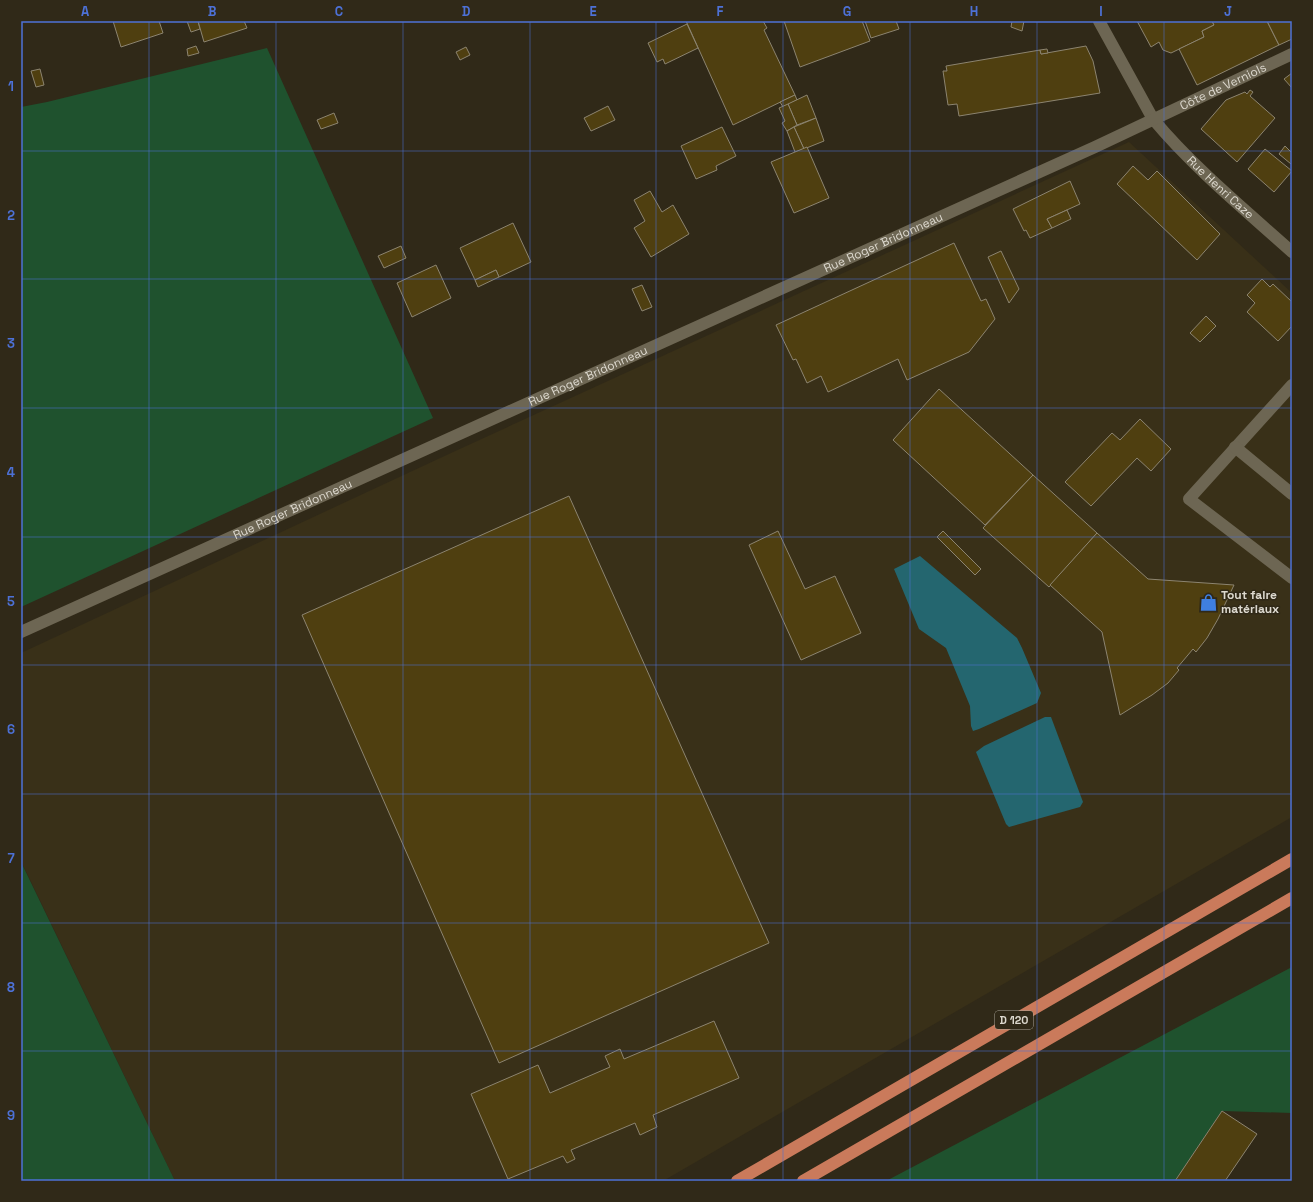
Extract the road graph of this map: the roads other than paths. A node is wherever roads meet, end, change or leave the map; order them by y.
1 (1099, 21) edge
2 (1292, 54) edge
3 (1153, 119) junction
4 (1292, 252) edge
5 (1292, 385) edge
6 (1235, 447) junction
7 (1292, 494) edge
8 (1292, 578) edge
9 (21, 632) edge
10 (1292, 859) edge
11 (1292, 898) edge
12 (736, 1181) edge
13 (803, 1181) edge

1 - 3 street, Rue Henri Caze
2 - 3 street, Côte de Verniols
3 - 4 street, Rue Henri Caze
3 - 9 street, Rue Roger Bridonneau
5 - 6 street
6 - 7 street
6 - 8 street
10 - 12 highway, D 120
11 - 13 highway, D 120

